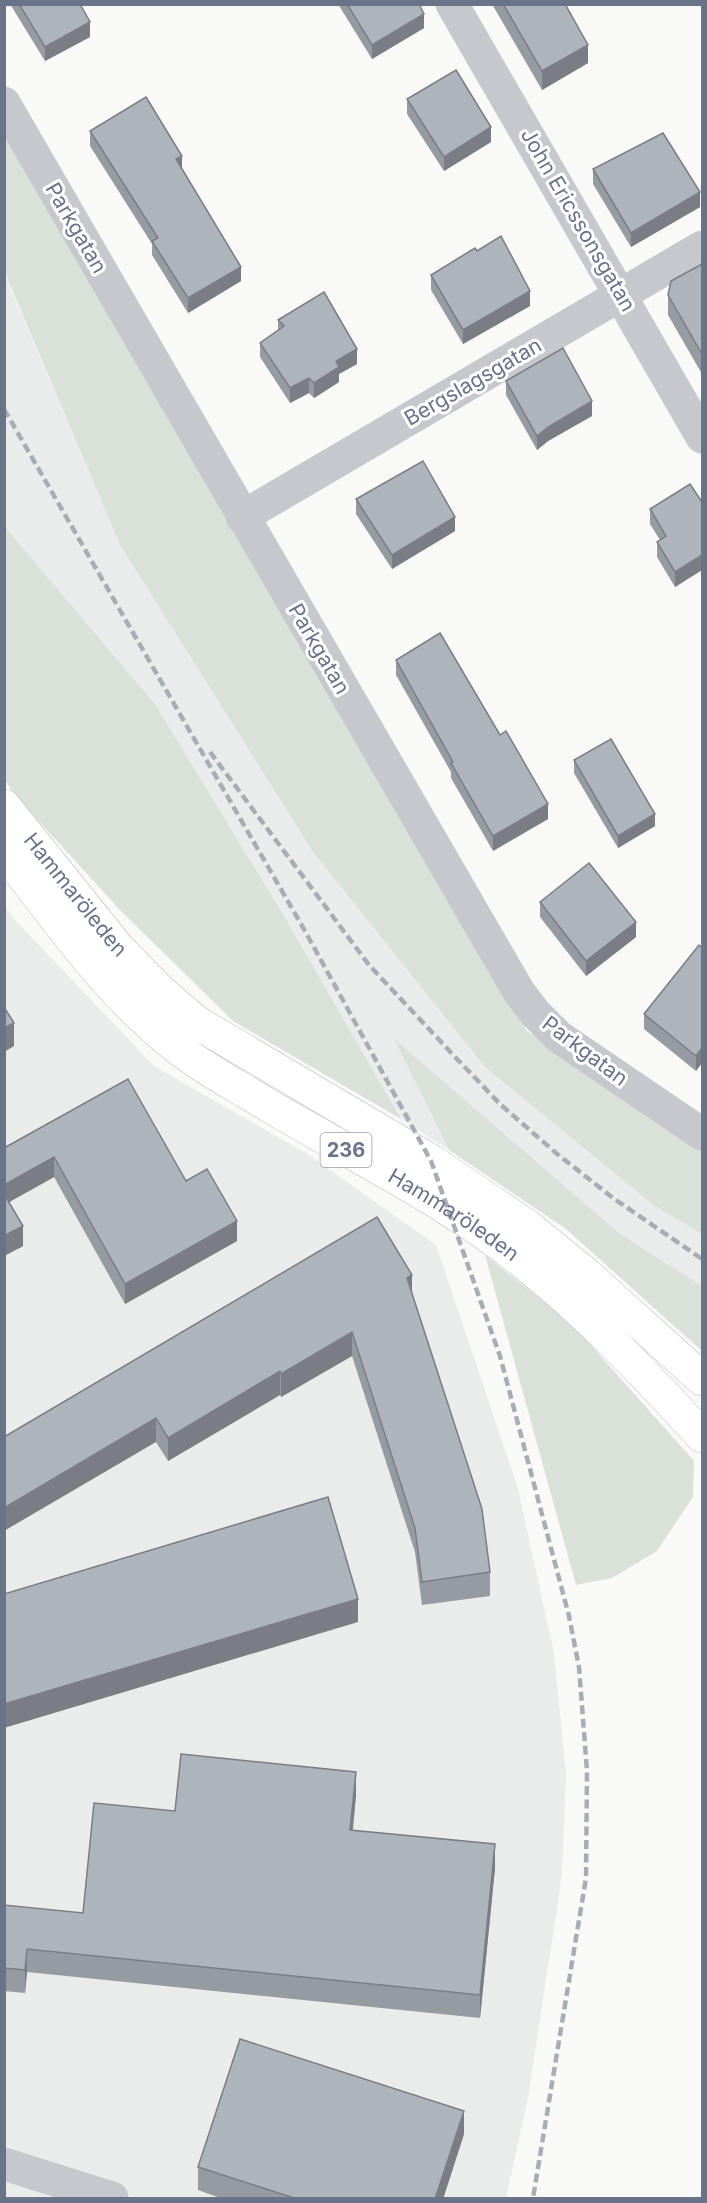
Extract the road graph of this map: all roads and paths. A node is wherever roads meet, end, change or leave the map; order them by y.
1 (452, 4) edge
2 (4, 103) edge
3 (702, 247) edge
4 (622, 295) junction
5 (702, 437) edge
6 (242, 517) junction
7 (4, 806) edge
8 (4, 851) edge
9 (702, 1134) edge
10 (702, 1379) edge
11 (702, 1436) edge
12 (4, 2164) edge
13 (112, 2199) edge

1 - 4 street, John Ericssonsgatan
2 - 6 street, Parkgatan
3 - 4 street, Bergslagsgatan
4 - 5 street, John Ericssonsgatan
4 - 6 street, Bergslagsgatan
6 - 9 street, Parkgatan
7 - 10 main road, Hammaröleden / 236
8 - 11 main road, Hammaröleden / 236
12 - 13 street

